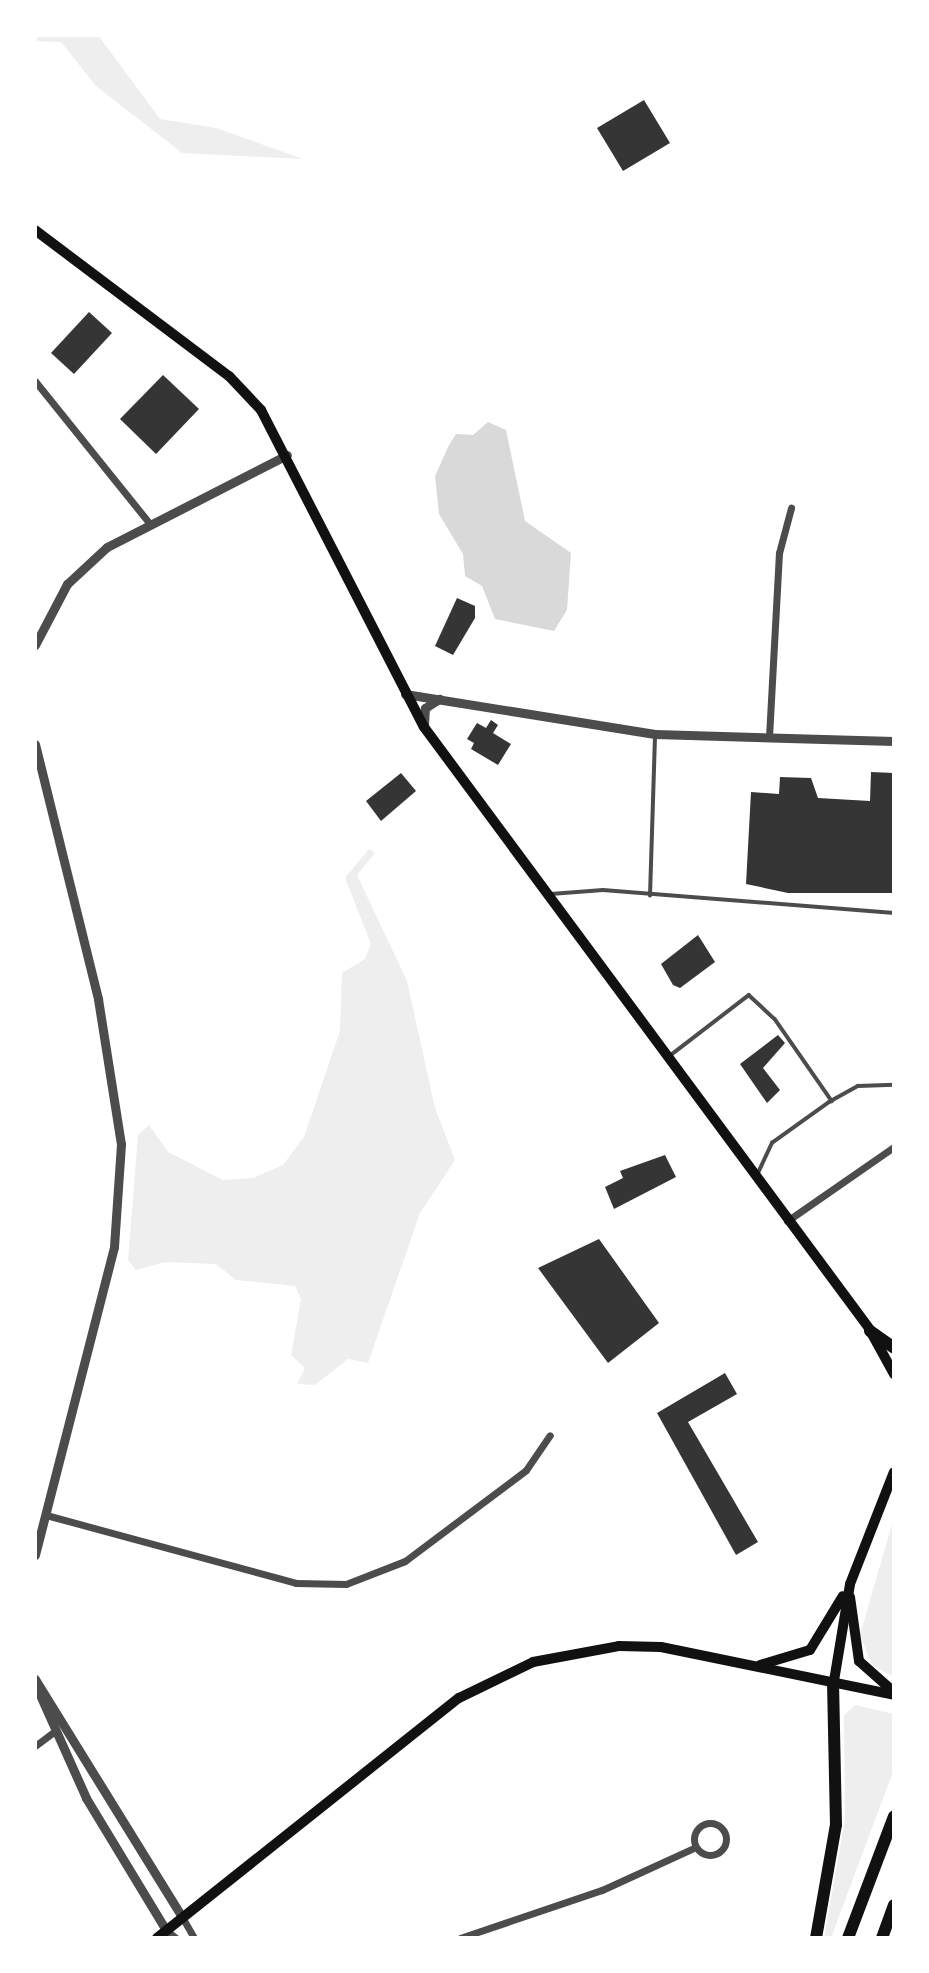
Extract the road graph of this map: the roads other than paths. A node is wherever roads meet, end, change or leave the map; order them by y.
1 (35, 230) edge
2 (35, 381) edge
3 (287, 455) junction
4 (791, 508) dead end
5 (150, 524) junction
6 (35, 645) edge
7 (405, 694) junction
8 (454, 699) junction
9 (424, 727) junction
10 (655, 734) junction
11 (769, 737) junction
12 (894, 741) edge
13 (35, 744) edge
14 (543, 890) junction
15 (650, 896) junction
16 (894, 912) edge
17 (666, 1058) junction
18 (894, 1085) edge
19 (832, 1101) junction
20 (894, 1147) edge
21 (757, 1179) junction
22 (787, 1221) junction
23 (870, 1331) junction
24 (894, 1348) edge
25 (894, 1354) edge
26 (894, 1374) edge
27 (550, 1435) dead end
28 (894, 1472) edge
29 (46, 1515) junction
30 (35, 1555) edge
31 (850, 1584) junction
32 (757, 1665) junction
33 (35, 1682) edge
34 (834, 1687) junction
35 (894, 1694) edge
36 (52, 1733) junction
37 (35, 1746) edge
38 (894, 1816) edge
39 (696, 1847) junction
40 (894, 1905) edge
41 (182, 1917) junction
42 (166, 1930) junction
43 (157, 1938) edge
44 (176, 1938) edge
45 (194, 1938) edge
46 (460, 1938) edge
47 (816, 1938) edge
48 (848, 1938) edge
49 (882, 1938) edge

1 - 3 main road
2 - 5 street
3 - 5 street
3 - 7 main road
4 - 11 street
5 - 6 street
7 - 8 street
7 - 9 main road
8 - 9 street
8 - 10 street
9 - 14 main road
10 - 11 street
10 - 15 lane
11 - 12 street
13 - 29 street
14 - 15 lane
14 - 17 main road
15 - 16 lane
17 - 19 lane
17 - 21 main road
18 - 19 lane
19 - 21 lane
20 - 22 street
21 - 22 main road
22 - 23 main road
23 - 24 highway
23 - 25 main road
23 - 26 main road
27 - 29 street
28 - 31 main road
29 - 30 street
31 - 32 main road
31 - 34 main road
31 - 35 main road
32 - 34 main road
32 - 41 main road
33 - 36 street
33 - 41 street
34 - 35 main road
34 - 47 highway
36 - 37 street
36 - 42 street
38 - 48 highway
39 - 39 street
39 - 46 street
40 - 49 highway
41 - 42 main road
41 - 45 street
42 - 43 main road
42 - 44 street

